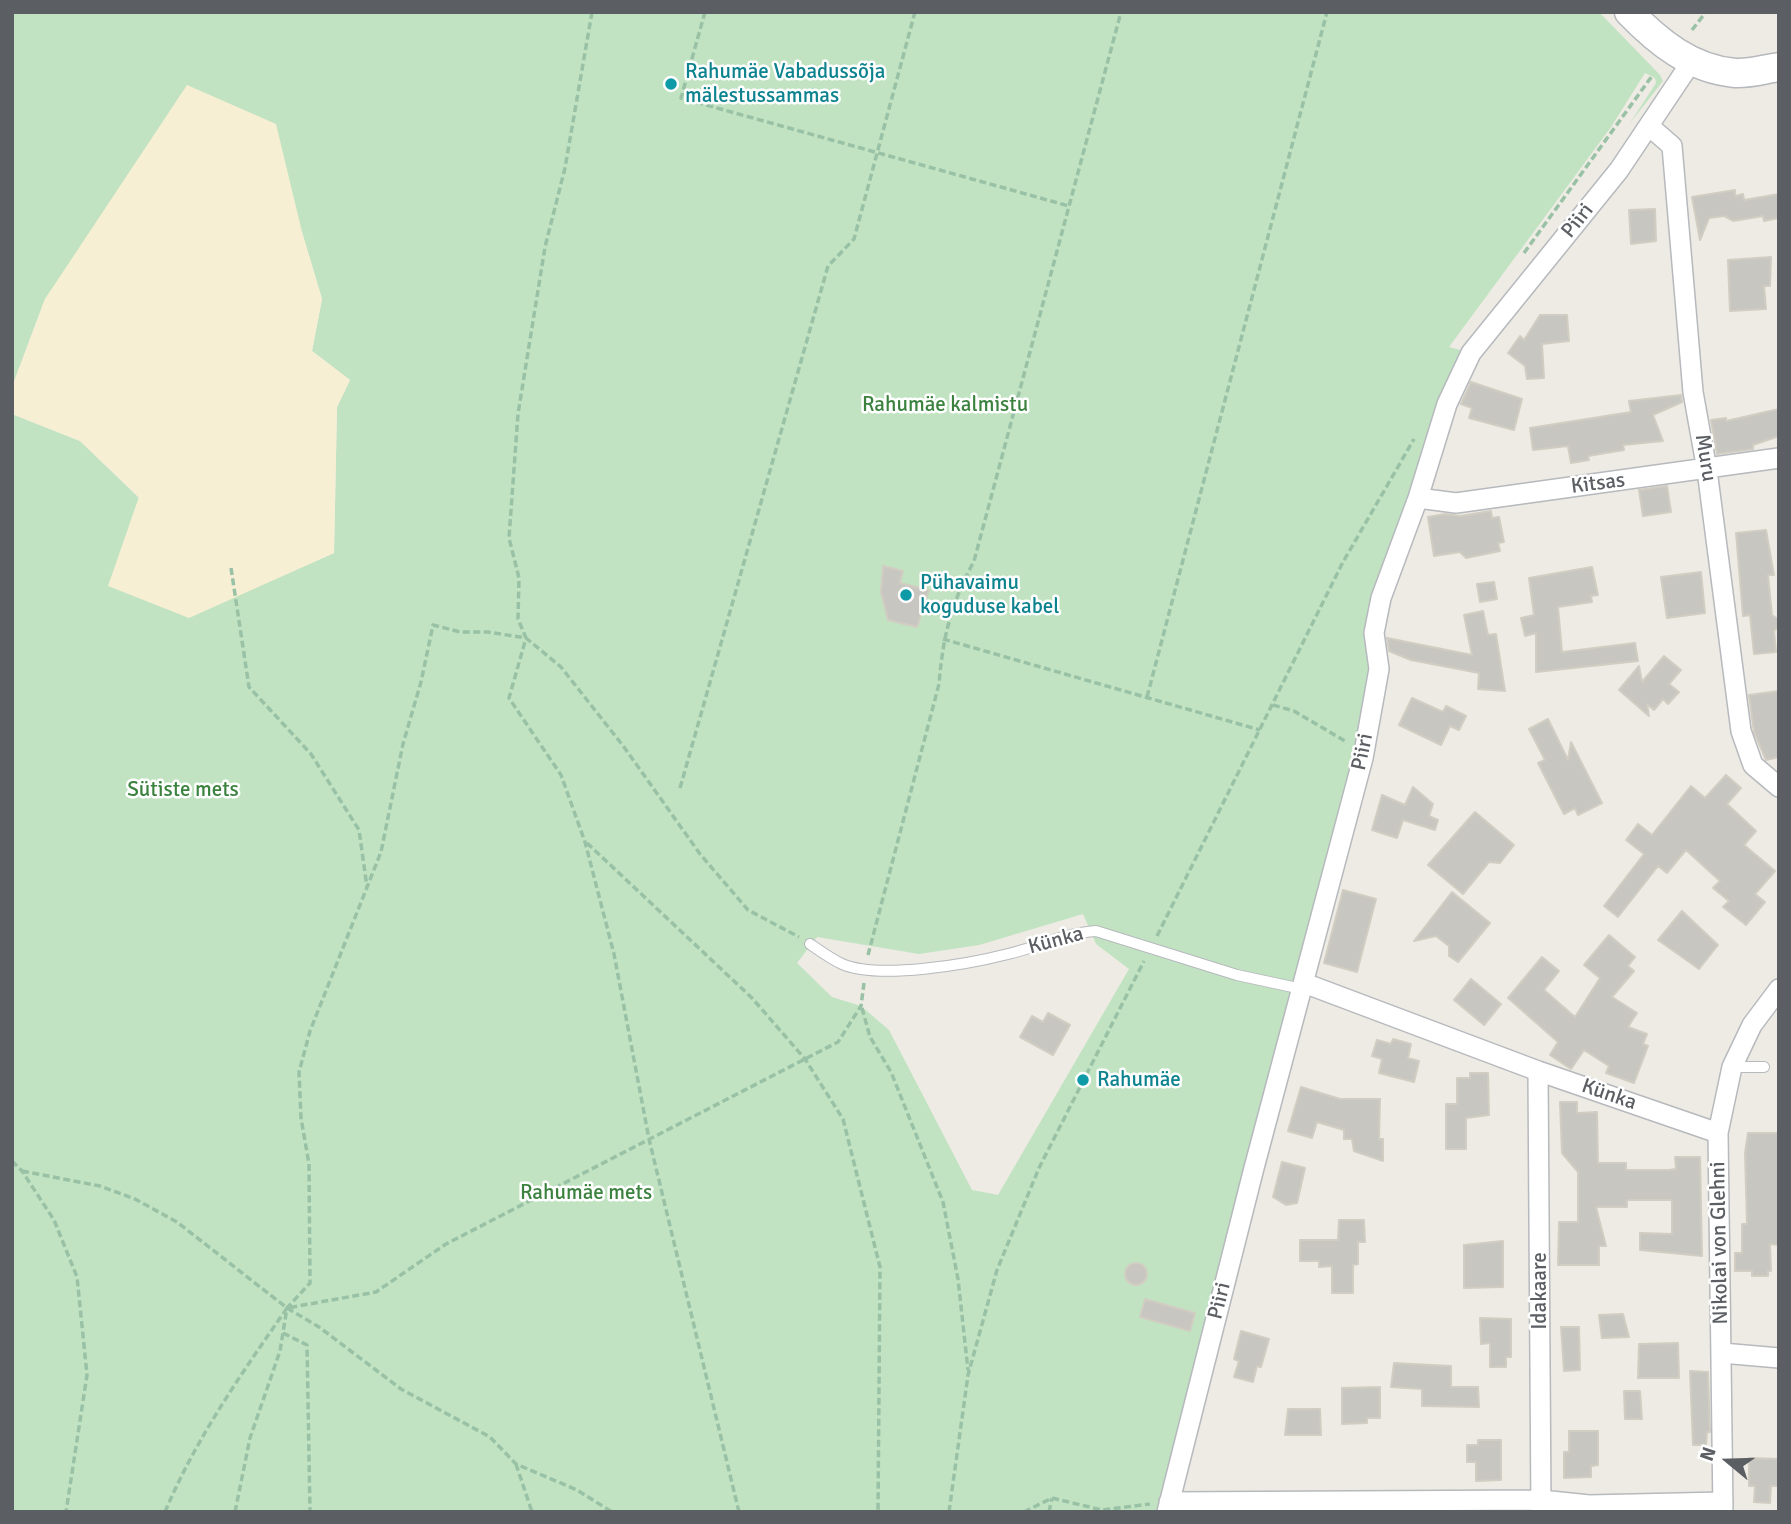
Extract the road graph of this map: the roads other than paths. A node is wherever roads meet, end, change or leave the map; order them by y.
1 (1629, 12) edge
2 (1692, 61) junction
3 (1779, 67) edge
4 (1648, 126) junction
5 (1779, 458) edge
6 (1707, 470) junction
7 (1418, 498) junction
8 (1779, 787) edge
9 (810, 944) road end
10 (1303, 986) junction
11 (1779, 989) edge
12 (1732, 1067) junction
13 (1764, 1068) dead end
14 (1538, 1071) junction
15 (1718, 1133) junction
16 (1722, 1353) junction
17 (1779, 1358) edge
18 (1541, 1506) edge
19 (1168, 1507) edge
20 (1723, 1507) edge

1 - 2 street
2 - 3 street
2 - 4 street, Piiri
4 - 6 street, Muru
4 - 7 street, Piiri
5 - 6 street, Kitsas
6 - 7 street, Kitsas
6 - 8 street, Muru
7 - 10 street, Piiri
9 - 10 lane, Künka
10 - 14 street, Künka
10 - 19 street, Piiri
11 - 12 street, Nikolai von Glehni
12 - 13 lane
12 - 15 street, Nikolai von Glehni
14 - 15 street, Künka
14 - 18 street, Idakaare
15 - 16 street, Nikolai von Glehni
16 - 17 street
16 - 20 street, Nikolai von Glehni
18 - 19 street
18 - 20 street

